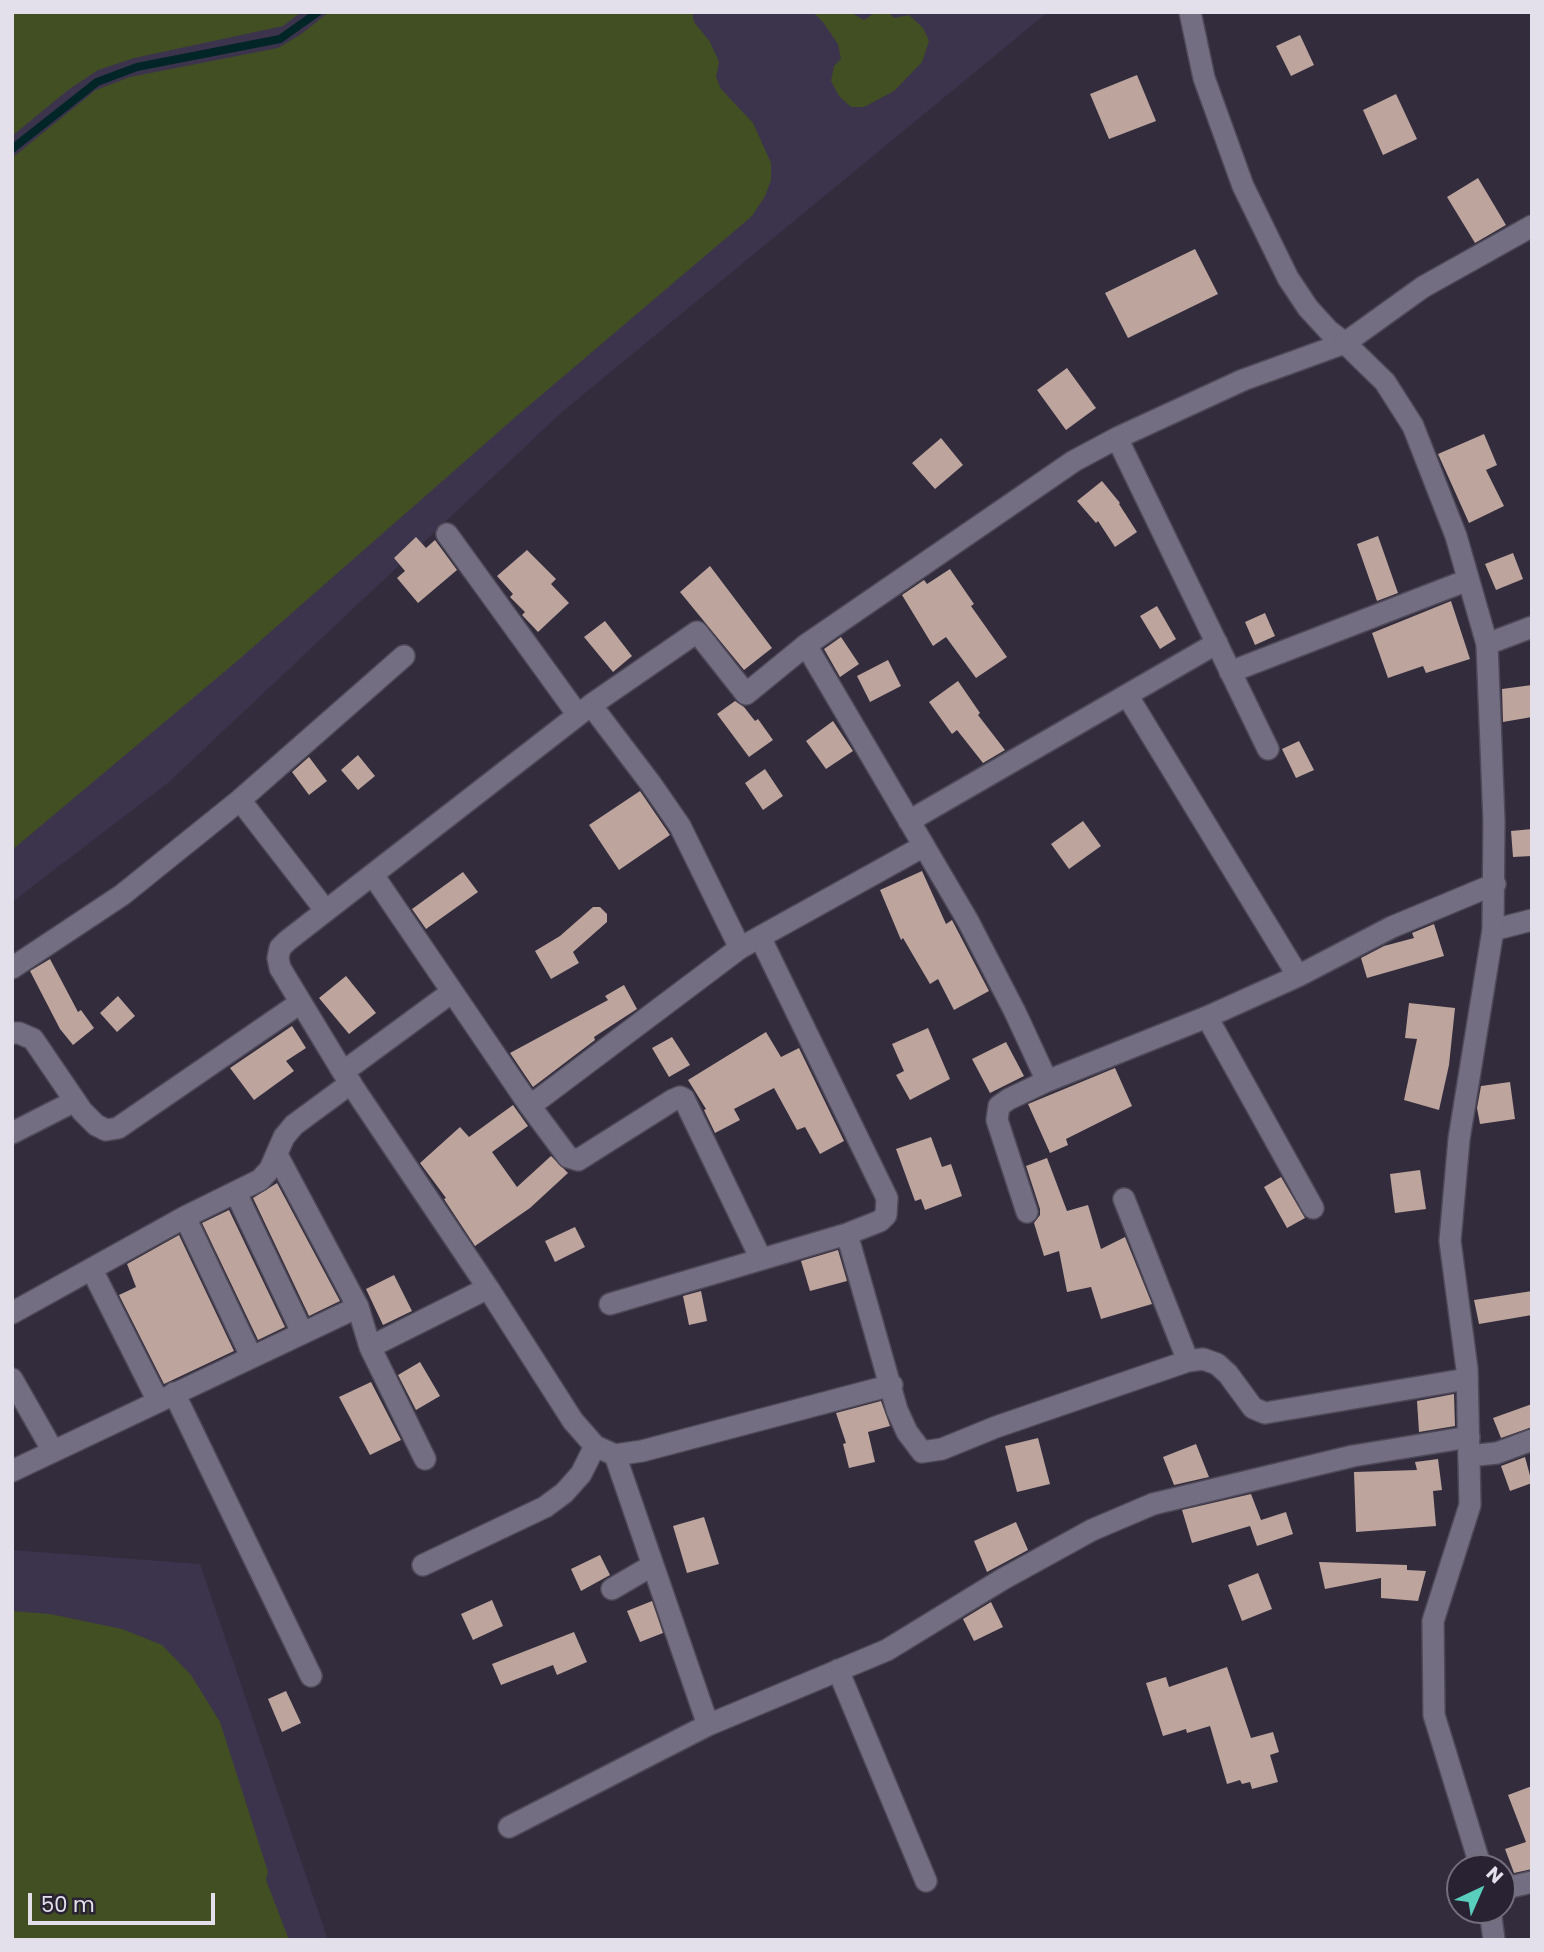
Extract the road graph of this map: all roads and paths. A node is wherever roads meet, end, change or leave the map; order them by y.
1 (1190, 12) edge
2 (1532, 226) edge
3 (1345, 343) junction
4 (1117, 438) junction
5 (447, 534) dead end
6 (1468, 580) junction
7 (1532, 627) edge
8 (1217, 643) junction
9 (1488, 644) junction
10 (806, 645) junction
11 (404, 656) dead end
12 (1230, 672) junction
13 (1127, 695) junction
14 (584, 710) junction
15 (1268, 749) dead end
16 (240, 800) junction
17 (909, 821) junction
18 (924, 846) junction
19 (373, 874) junction
20 (1494, 884) junction
21 (326, 911) junction
22 (1532, 920) edge
23 (1493, 930) junction
24 (760, 937) junction
25 (740, 948) junction
26 (12, 968) edge
27 (1298, 976) junction
28 (452, 992) junction
29 (300, 1003) junction
30 (1207, 1017) junction
31 (12, 1033) edge
32 (347, 1078) junction
33 (1047, 1081) junction
34 (75, 1101) junction
35 (530, 1106) junction
36 (12, 1133) edge
37 (277, 1155) junction
38 (236, 1193) junction
39 (1124, 1199) dead end
40 (1312, 1208) dead end
41 (1027, 1212) dead end
42 (185, 1217) junction
43 (847, 1234) junction
44 (761, 1259) junction
45 (92, 1270) junction
46 (488, 1288) junction
47 (610, 1304) dead end
48 (358, 1307) junction
49 (12, 1313) edge
50 (302, 1332) junction
51 (370, 1347) junction
52 (251, 1356) junction
53 (1188, 1361) junction
54 (1467, 1378) junction
55 (12, 1379) edge
56 (892, 1385) junction
57 (166, 1397) junction
58 (1532, 1440) edge
59 (595, 1446) junction
60 (1469, 1447) junction
61 (52, 1451) junction
62 (615, 1455) junction
63 (425, 1459) dead end
64 (12, 1471) edge
65 (423, 1565) dead end
66 (653, 1565) junction
67 (612, 1589) dead end
68 (838, 1670) junction
69 (311, 1676) dead end
70 (708, 1726) junction
71 (509, 1827) dead end
72 (1476, 1854) edge
73 (926, 1881) dead end

1 - 3 street
2 - 3 street
3 - 4 street
3 - 6 street
4 - 8 street
4 - 10 street
5 - 14 street
6 - 9 street
6 - 12 street
7 - 9 street
8 - 12 street
8 - 13 street
9 - 20 street
10 - 14 street
10 - 17 street
11 - 16 street
12 - 15 street
13 - 17 street
13 - 27 street
14 - 19 street
14 - 25 street
16 - 21 street
16 - 26 street
17 - 18 street
18 - 24 street
18 - 33 street
19 - 21 street
19 - 28 street
20 - 23 street
20 - 27 street
21 - 29 street
22 - 23 street
23 - 54 street
24 - 25 street
24 - 43 street
25 - 35 street
27 - 30 street
28 - 32 street
28 - 35 street
29 - 32 street
29 - 34 street
30 - 33 street
30 - 40 street
31 - 34 street
32 - 37 street
32 - 46 street
33 - 41 street
34 - 36 street
35 - 44 street
37 - 38 street
37 - 48 street
38 - 42 street
38 - 50 street
39 - 53 street
42 - 45 street
42 - 52 street
43 - 44 street
43 - 56 street
44 - 47 street
45 - 49 street
45 - 57 street
46 - 51 street
46 - 59 street
48 - 50 street
48 - 51 street
50 - 52 street
51 - 63 street
52 - 57 street
53 - 54 street
53 - 56 street
54 - 60 street
55 - 61 street
56 - 62 street
57 - 61 street
57 - 69 street
58 - 60 street
59 - 62 street
59 - 65 street
60 - 68 street
60 - 72 street
61 - 64 street
62 - 66 street
66 - 67 street
66 - 70 street
68 - 70 street
68 - 73 street
70 - 71 street

